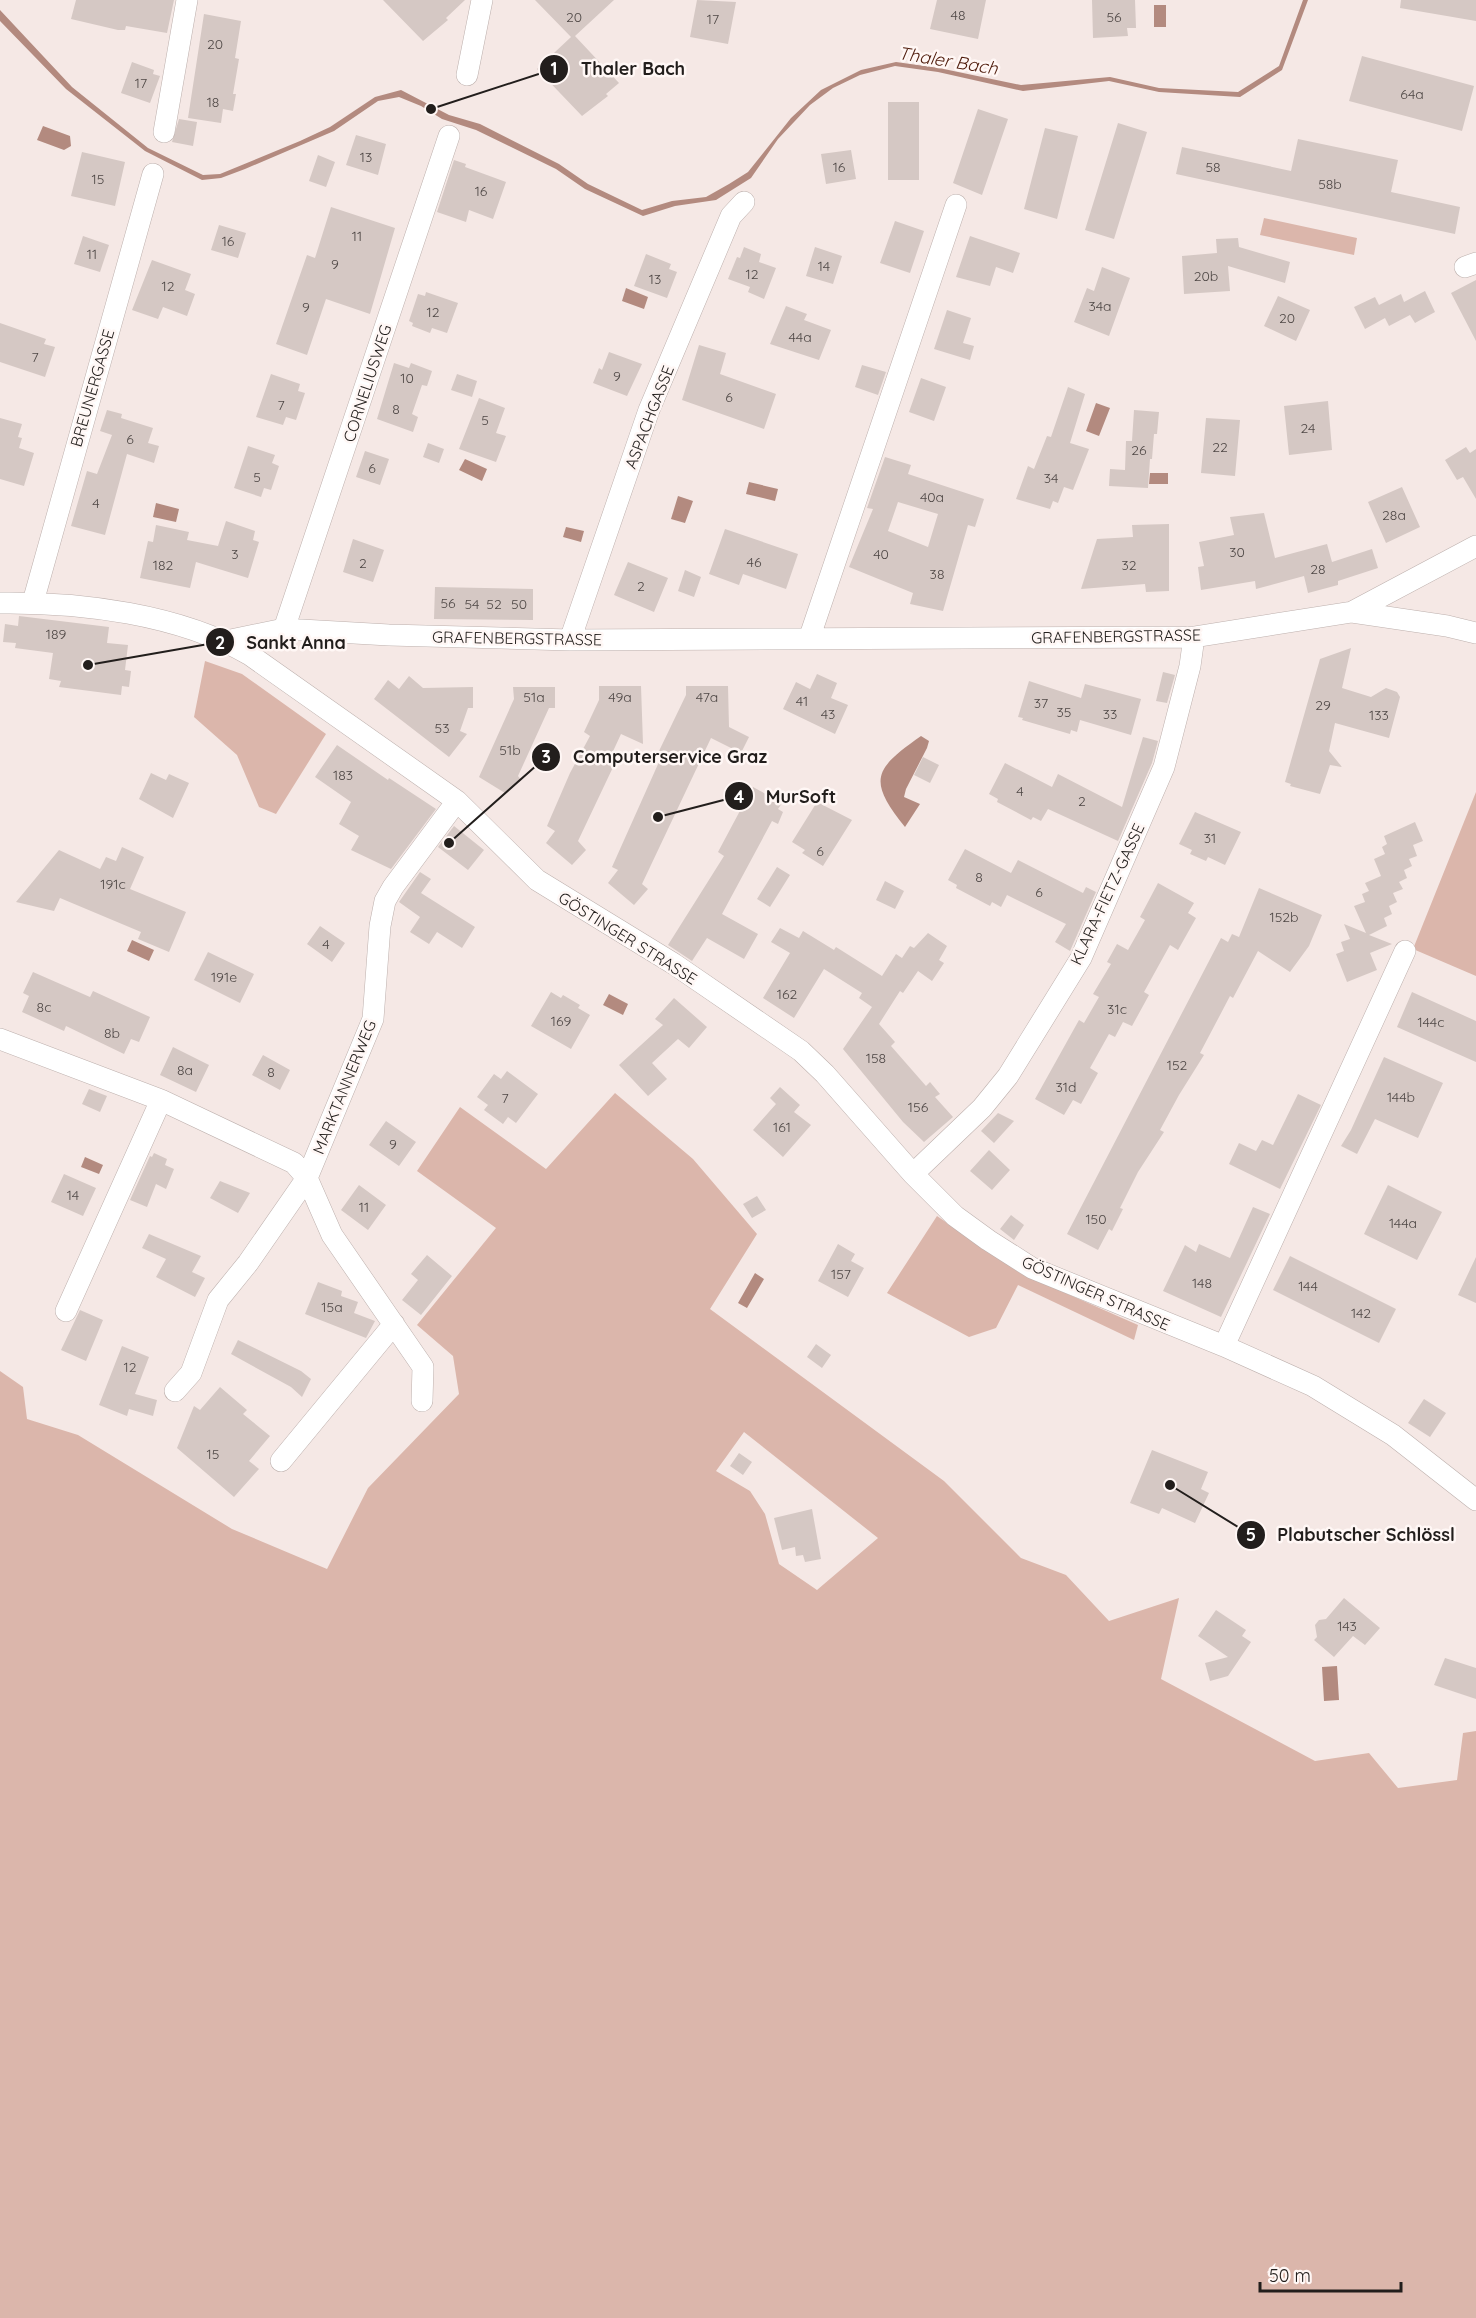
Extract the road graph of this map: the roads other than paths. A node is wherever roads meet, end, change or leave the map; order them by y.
1 (187, 0) edge
2 (482, 0) edge
3 (466, 75) dead end
4 (164, 132) dead end
5 (449, 136) dead end
6 (153, 174) dead end
7 (744, 202) dead end
8 (956, 205) dead end
9 (1476, 546) edge
10 (33, 602) junction
11 (0, 603) edge
12 (1352, 612) junction
13 (284, 629) junction
14 (1476, 633) edge
15 (1194, 637) junction
16 (809, 639) junction
17 (570, 640) junction
18 (226, 641) junction
19 (457, 801) junction
20 (1405, 951) dead end
21 (0, 1039) edge
22 (161, 1100) junction
23 (913, 1174) junction
24 (307, 1178) junction
25 (66, 1311) dead end
26 (394, 1324) junction
27 (1224, 1346) junction
28 (175, 1391) dead end
29 (422, 1401) dead end
30 (281, 1461) dead end
31 (1476, 1500) edge

1 - 4 street
2 - 3 street
5 - 13 street, CORNELIUSWEG
6 - 10 street, BREUNERGASSE
7 - 17 street, ASPACHGASSE
8 - 16 street
9 - 12 street, GRAFENBERGSTRASSE
10 - 11 street, GÖSTINGER STRASSE
10 - 18 street, GÖSTINGER STRASSE
12 - 14 street
12 - 15 street, GRAFENBERGSTRASSE
13 - 17 street, GRAFENBERGSTRASSE
13 - 18 street, GRAFENBERGSTRASSE
15 - 16 street, GRAFENBERGSTRASSE
15 - 23 street, KLARA-FIETZ-GASSE
16 - 17 street, GRAFENBERGSTRASSE
18 - 19 street, GÖSTINGER STRASSE
19 - 23 street, GÖSTINGER STRASSE
19 - 24 street, MARKTANNERWEG
20 - 27 street
21 - 22 street, MARKTANNERWEG
22 - 24 street, MARKTANNERWEG
22 - 25 street
23 - 27 street, GÖSTINGER STRASSE
24 - 26 street, MARKTANNERWEG
24 - 28 street, MARKTANNERWEG
26 - 29 street, MARKTANNERWEG
26 - 30 street
27 - 31 street, GÖSTINGER STRASSE

